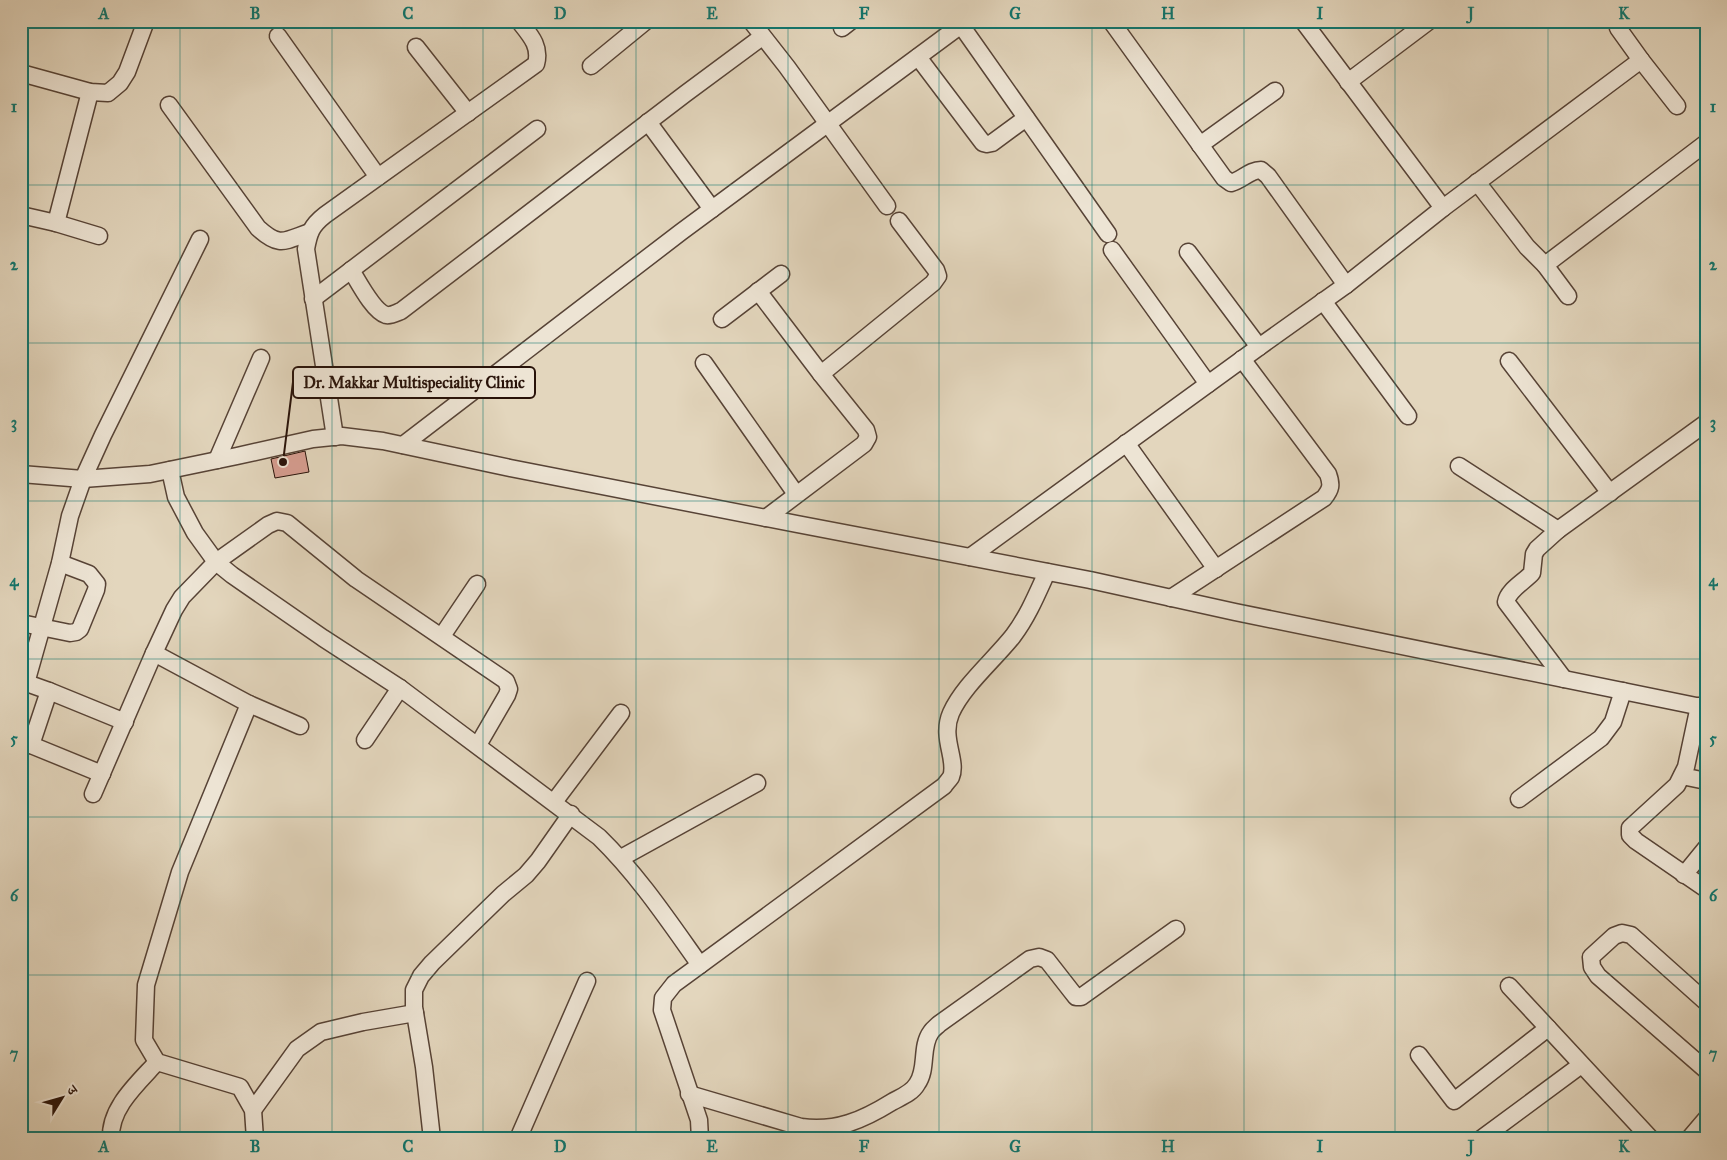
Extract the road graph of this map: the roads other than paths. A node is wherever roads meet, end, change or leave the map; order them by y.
1 (146, 21) edge
2 (646, 21) edge
3 (750, 21) edge
4 (1111, 21) edge
5 (1303, 21) edge
6 (1429, 21) edge
7 (524, 23) edge
8 (959, 23) edge
9 (1618, 28) dead end
10 (278, 36) dead end
11 (762, 37) junction
12 (416, 47) dead end
13 (918, 57) junction
14 (1641, 60) junction
15 (591, 66) dead end
16 (21, 73) edge
17 (1348, 82) junction
18 (90, 92) junction
19 (1275, 92) dead end
20 (169, 105) dead end
21 (1677, 106) dead end
22 (468, 113) junction
23 (1026, 118) junction
24 (648, 122) junction
25 (827, 124) junction
26 (537, 129) dead end
27 (1706, 143) edge
28 (1200, 145) junction
29 (378, 177) junction
30 (1477, 182) junction
31 (887, 206) dead end
32 (1443, 208) junction
33 (712, 209) junction
34 (21, 215) edge
35 (899, 220) dead end
36 (56, 223) junction
37 (310, 232) junction
38 (99, 236) dead end
39 (200, 239) dead end
40 (1188, 252) dead end
41 (1545, 265) junction
42 (351, 270) junction
43 (781, 274) dead end
44 (1346, 285) junction
45 (758, 291) junction
46 (1568, 296) dead end
47 (313, 299) junction
48 (1323, 301) junction
49 (722, 319) dead end
50 (1259, 347) junction
51 (261, 358) dead end
52 (1242, 359) junction
53 (1509, 361) dead end
54 (704, 363) dead end
55 (821, 374) junction
56 (1208, 384) junction
57 (1408, 416) dead end
58 (1706, 423) edge
59 (335, 437) junction
60 (1126, 443) junction
61 (403, 445) junction
62 (217, 460) junction
63 (1459, 466) dead end
64 (170, 470) junction
65 (21, 474) edge
66 (83, 479) junction
67 (1610, 493) junction
68 (796, 494) junction
69 (766, 518) junction
70 (1558, 530) junction
71 (970, 557) junction
72 (216, 562) junction
73 (60, 563) junction
74 (1216, 569) junction
75 (1047, 572) junction
76 (477, 584) dead end
77 (1172, 598) junction
78 (21, 623) edge
79 (42, 628) junction
80 (442, 636) junction
81 (154, 653) junction
82 (1564, 679) junction
83 (23, 682) edge
84 (400, 688) junction
85 (49, 691) junction
86 (1623, 691) junction
87 (249, 704) junction
88 (1702, 707) edge
89 (621, 713) dead end
90 (125, 722) junction
91 (300, 726) dead end
92 (365, 740) dead end
93 (26, 743) edge
94 (478, 745) junction
95 (102, 774) junction
96 (1682, 776) junction
97 (1706, 781) edge
98 (757, 783) dead end
99 (93, 794) dead end
100 (1519, 799) dead end
101 (554, 802) junction
102 (571, 814) junction
103 (1706, 848) edge
104 (621, 858) junction
105 (1684, 875) junction
106 (1706, 889) edge
107 (1176, 929) dead end
108 (700, 964) junction
109 (587, 981) dead end
110 (1509, 986) dead end
111 (1706, 1002) edge
112 (415, 1013) junction
113 (1548, 1028) junction
114 (1419, 1055) dead end
115 (157, 1062) junction
116 (1581, 1064) junction
117 (1706, 1070) edge
118 (689, 1094) junction
119 (253, 1110) junction
120 (111, 1139) edge
121 (255, 1139) edge
122 (432, 1139) edge
123 (518, 1139) edge
124 (700, 1139) edge
125 (1481, 1139) edge
126 (1650, 1139) edge

1 - 18 street
2 - 15 street
3 - 11 street
4 - 28 street
5 - 17 street
6 - 17 street
7 - 22 street
8 - 13 street
8 - 23 street
9 - 14 street
10 - 29 street
11 - 24 street
11 - 25 street
12 - 22 street
13 - 23 street
13 - 25 street
14 - 21 street
14 - 30 street
16 - 18 street
17 - 32 street
18 - 36 street
19 - 28 street
20 - 37 street
22 - 29 street
23 - 56 street
24 - 33 street
24 - 42 street
25 - 31 street
25 - 33 street
26 - 42 street
27 - 41 street
28 - 44 street
29 - 37 street
30 - 32 street
30 - 41 street
32 - 44 street
33 - 61 street
34 - 36 street
35 - 55 street
36 - 38 street
37 - 47 street
39 - 66 street
40 - 50 street
41 - 46 street
42 - 47 street
43 - 45 street
44 - 48 street
45 - 49 street
45 - 55 street
47 - 59 street
48 - 50 street
48 - 57 street
50 - 52 street
51 - 62 street
52 - 56 street
52 - 74 street
53 - 67 street
54 - 68 street
55 - 68 street
56 - 60 street
58 - 67 street
59 - 61 street
59 - 62 street
60 - 71 street
60 - 74 street
61 - 69 street
62 - 64 street
63 - 70 street
64 - 66 street
64 - 72 street
65 - 66 street
66 - 73 street
67 - 70 street
68 - 69 street
69 - 71 street
70 - 82 street
71 - 75 street
72 - 80 street
72 - 81 street
72 - 84 street
73 - 79 street
73 - 79 street
74 - 77 street
75 - 77 street
75 - 108 street
76 - 80 street
77 - 82 street
78 - 79 street
79 - 83 street
80 - 94 street
81 - 87 street
81 - 90 street
82 - 86 street
83 - 85 street
84 - 92 street
84 - 94 street
85 - 90 street
85 - 93 street
86 - 88 street
86 - 100 street
87 - 91 street
87 - 115 street
88 - 96 street
89 - 101 street
90 - 95 street
93 - 95 street
94 - 101 street
95 - 99 street
96 - 97 street
96 - 105 street
98 - 104 street
101 - 102 street
102 - 104 street
102 - 112 street
103 - 105 street
104 - 108 street
105 - 106 street
107 - 118 street
108 - 118 street
109 - 123 street
110 - 113 street
111 - 117 street
112 - 119 street
112 - 122 street
113 - 114 street
113 - 116 street
115 - 119 street
115 - 120 street
116 - 125 street
116 - 126 street
118 - 124 street
119 - 121 street

